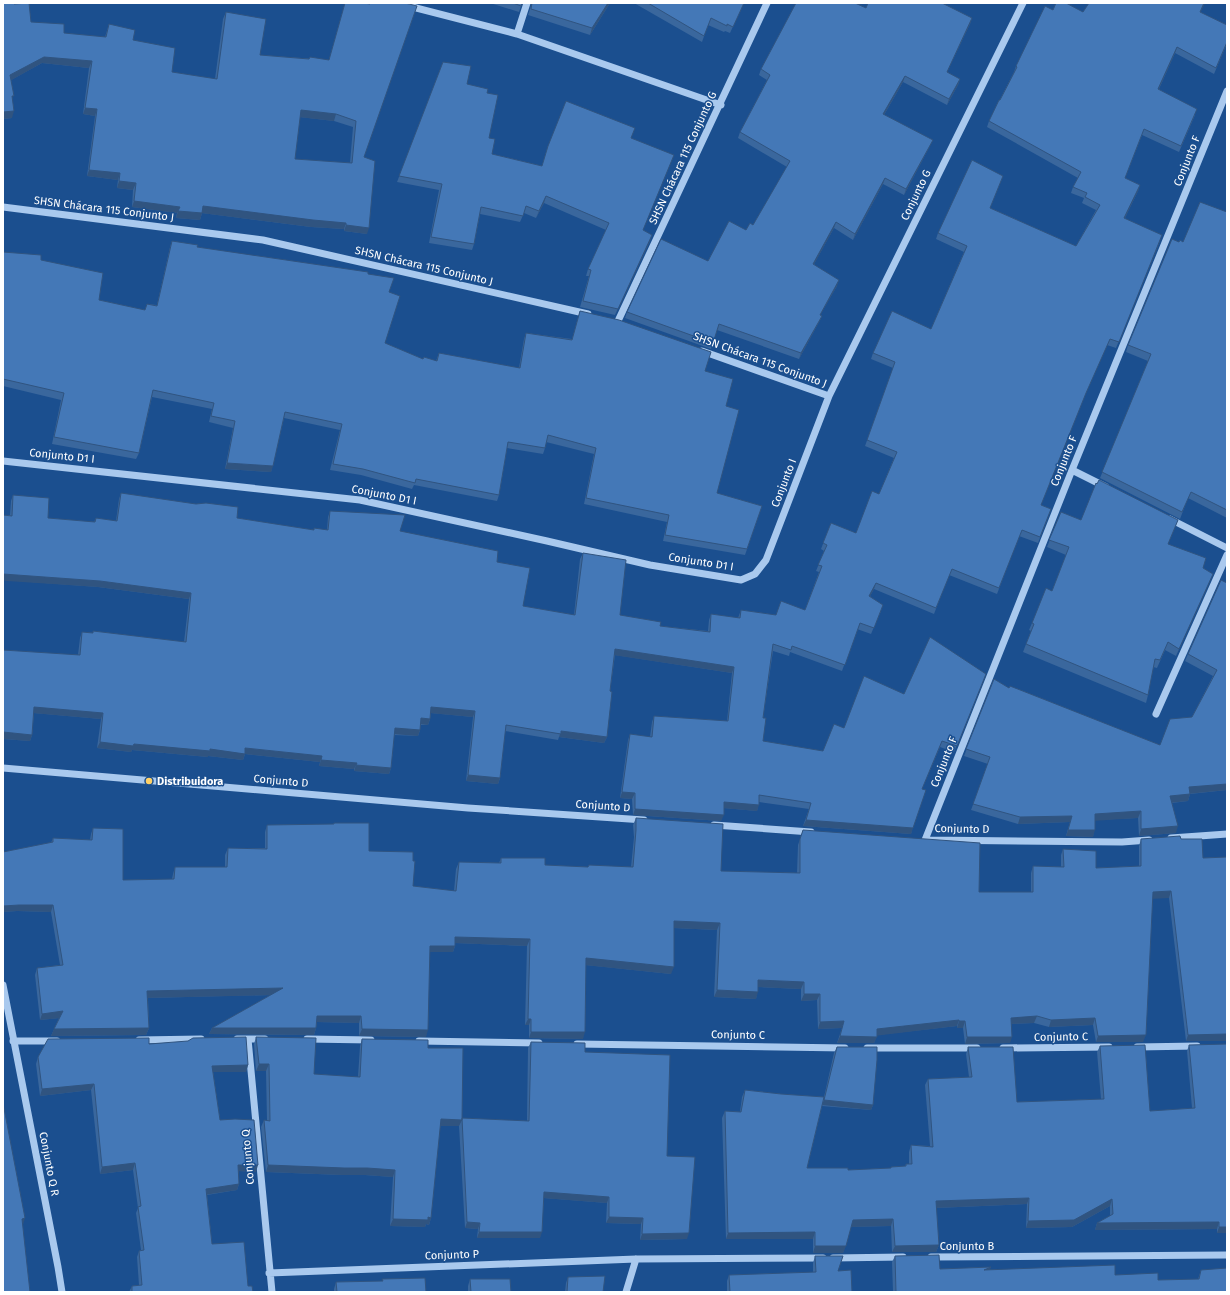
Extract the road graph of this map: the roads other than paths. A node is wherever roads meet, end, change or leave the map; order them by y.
1 (397, 3) edge
2 (526, 3) edge
3 (767, 3) edge
4 (1023, 3) edge
5 (517, 34) junction
6 (1227, 91) edge
7 (721, 104) junction
8 (3, 207) edge
9 (595, 316) edge
10 (611, 320) edge
11 (618, 321) junction
12 (626, 324) edge
13 (693, 348) edge
14 (828, 396) junction
15 (3, 461) edge
16 (1072, 470) junction
17 (1115, 491) edge
18 (1164, 516) edge
19 (1227, 548) edge
20 (1227, 554) edge
21 (755, 574) joint
22 (1156, 714) dead end
23 (3, 768) edge
24 (649, 820) edge
25 (704, 824) edge
26 (822, 833) edge
27 (1227, 834) edge
28 (917, 839) edge
29 (925, 840) junction
30 (3, 986) edge
31 (210, 1039) edge
32 (233, 1039) edge
33 (248, 1039) junction
34 (272, 1039) edge
35 (296, 1039) edge
36 (135, 1040) edge
37 (376, 1040) edge
38 (13, 1041) junction
39 (66, 1041) edge
40 (408, 1041) edge
41 (543, 1043) edge
42 (567, 1043) edge
43 (1203, 1046) edge
44 (1116, 1047) edge
45 (1132, 1047) edge
46 (854, 1048) edge
47 (862, 1048) edge
48 (981, 1048) edge
49 (997, 1048) edge
50 (1227, 1254) edge
51 (908, 1257) edge
52 (923, 1257) edge
53 (636, 1259) junction
54 (269, 1273) junction
55 (62, 1292) edge
56 (272, 1292) edge
57 (626, 1292) edge

1 - 5 street
2 - 5 street
3 - 7 street, SHSN Chácara 115 Conjunto G
4 - 14 street, Conjunto G
5 - 7 street
6 - 16 street, Conjunto F
7 - 11 street, SHSN Chácara 115 Conjunto G
8 - 9 street, SHSN Chácara 115 Conjunto J
10 - 11 street
11 - 12 street
13 - 14 street, SHSN Chácara 115 Conjunto J
14 - 21 street, Conjunto I
15 - 21 street, Conjunto D1 I
16 - 17 street
16 - 29 street, Conjunto F
18 - 19 street
20 - 22 street
23 - 24 street, Conjunto D
25 - 26 street
27 - 29 street, Conjunto D
28 - 29 street, Conjunto D
30 - 38 street, Conjunto Q R
31 - 36 street
32 - 33 street
33 - 34 street
33 - 54 street, Conjunto Q
35 - 37 street
38 - 39 street
38 - 55 street, Conjunto Q R
40 - 41 street
42 - 46 street, Conjunto C
43 - 45 street
44 - 49 street, Conjunto C
47 - 48 street
50 - 52 street, Conjunto B
51 - 53 street
53 - 54 street, Conjunto P
53 - 57 street
54 - 56 street, Conjunto Q

